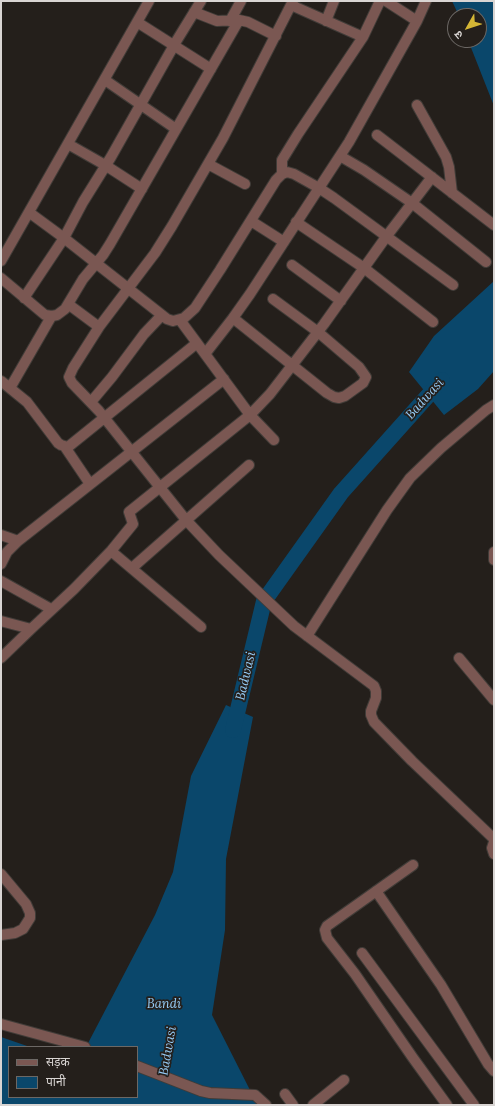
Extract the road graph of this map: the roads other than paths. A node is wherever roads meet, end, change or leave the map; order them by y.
1 (149, 1) edge
2 (201, 1) edge
3 (241, 1) edge
4 (334, 1) edge
5 (380, 1) edge
6 (386, 1) edge
7 (426, 1) edge
8 (292, 3) edge
9 (194, 12) junction
10 (234, 21) junction
11 (326, 21) junction
12 (417, 21) junction
13 (137, 22) junction
14 (276, 36) junction
15 (363, 37) junction
16 (174, 46) junction
17 (211, 69) junction
18 (105, 80) junction
19 (417, 105) dead end
20 (141, 106) junction
21 (176, 130) junction
22 (377, 135) dead end
23 (68, 144) junction
24 (340, 156) junction
25 (208, 164) junction
26 (105, 165) junction
27 (282, 174) junction
28 (432, 177) junction
29 (245, 184) dead end
30 (319, 188) junction
31 (142, 189) junction
32 (452, 193) junction
33 (412, 203) junction
34 (30, 213) junction
35 (251, 221) junction
36 (296, 222) junction
37 (494, 225) edge
38 (386, 237) junction
39 (64, 238) junction
40 (284, 242) junction
41 (1, 262) edge
42 (486, 262) dead end
43 (96, 263) junction
44 (292, 265) dead end
45 (364, 268) junction
46 (1, 278) edge
47 (453, 285) dead end
48 (129, 289) junction
49 (24, 298) junction
50 (273, 299) dead end
51 (341, 301) junction
52 (68, 304) junction
53 (162, 315) junction
54 (52, 316) junction
55 (234, 318) junction
56 (180, 320) junction
57 (433, 322) dead end
58 (99, 327) junction
59 (318, 332) junction
60 (197, 343) junction
61 (205, 354) junction
62 (293, 365) junction
63 (224, 380) junction
64 (1, 381) edge
65 (10, 388) junction
66 (91, 402) junction
67 (494, 406) edge
68 (250, 415) junction
69 (104, 417) junction
70 (274, 440) dead end
71 (65, 446) junction
72 (132, 451) junction
73 (249, 465) dead end
74 (90, 484) junction
75 (160, 487) junction
76 (186, 520) junction
77 (1, 535) edge
78 (18, 541) junction
79 (111, 551) junction
80 (494, 552) edge
81 (494, 560) edge
82 (1, 564) edge
83 (132, 568) junction
84 (1, 581) edge
85 (51, 609) junction
86 (1, 621) edge
87 (201, 627) dead end
88 (31, 628) junction
89 (307, 636) junction
90 (1, 658) edge
91 (459, 658) dead end
92 (494, 700) edge
93 (494, 840) edge
94 (494, 854) edge
95 (413, 865) dead end
96 (1, 874) edge
97 (376, 891) junction
98 (1, 935) edge
99 (362, 953) dead end
100 (1, 1024) edge
101 (81, 1046) edge
102 (138, 1066) edge
103 (494, 1071) edge
104 (344, 1080) dead end
105 (285, 1094) dead end
106 (266, 1105) edge
107 (293, 1105) edge
108 (313, 1105) edge
109 (447, 1105) edge
110 (474, 1105) edge

1 - 13 street
2 - 9 street
3 - 10 street
4 - 11 street
5 - 15 street
6 - 12 street
7 - 12 street
8 - 11 street
8 - 14 street
9 - 10 street
9 - 16 street
10 - 14 street
10 - 17 street
11 - 15 street
12 - 24 street
13 - 16 street
13 - 18 street
14 - 25 street
15 - 27 street
16 - 17 street
16 - 20 street
17 - 21 street
18 - 20 street
18 - 23 street
19 - 32 street
20 - 21 street
20 - 26 street
21 - 31 street
22 - 28 street
23 - 26 street
23 - 34 street
24 - 30 street
24 - 33 street
25 - 29 street
25 - 48 street
26 - 31 street
26 - 39 street
27 - 30 street
27 - 35 street
28 - 32 street
28 - 33 street
30 - 36 street
30 - 38 street
31 - 43 street
32 - 37 street
33 - 38 street
33 - 42 street
34 - 39 street
34 - 41 street
35 - 40 street
35 - 56 street
36 - 40 street
36 - 45 street
38 - 45 street
38 - 47 street
39 - 43 street
39 - 49 street
40 - 55 street
43 - 48 street
43 - 52 street
44 - 51 street
45 - 51 street
45 - 57 street
46 - 49 street
48 - 53 street
48 - 58 street
49 - 54 street
50 - 59 street
51 - 59 street
52 - 54 street
52 - 58 street
53 - 56 street
53 - 66 street
54 - 65 street
55 - 61 street
55 - 62 street
56 - 60 street
58 - 66 street
59 - 62 street
59 - 62 street
60 - 61 street
60 - 69 street
61 - 63 street
62 - 68 street
63 - 68 street
63 - 72 street
64 - 65 street
65 - 71 street
66 - 69 street
67 - 89 street
68 - 70 street
68 - 75 street
69 - 71 street
69 - 72 street
71 - 74 street
72 - 74 street
72 - 75 street
73 - 76 street
74 - 78 street
75 - 76 street
75 - 79 street
76 - 83 street
76 - 89 street
77 - 78 street
78 - 82 street
79 - 83 street
79 - 85 street
80 - 81 street
83 - 87 street
84 - 85 street
85 - 88 street
86 - 88 street
88 - 90 street
89 - 93 street
91 - 92 street
93 - 94 street
95 - 97 street
96 - 98 street
97 - 103 street
97 - 109 street
99 - 110 street
100 - 101 street
102 - 106 street
104 - 108 street
105 - 107 street

